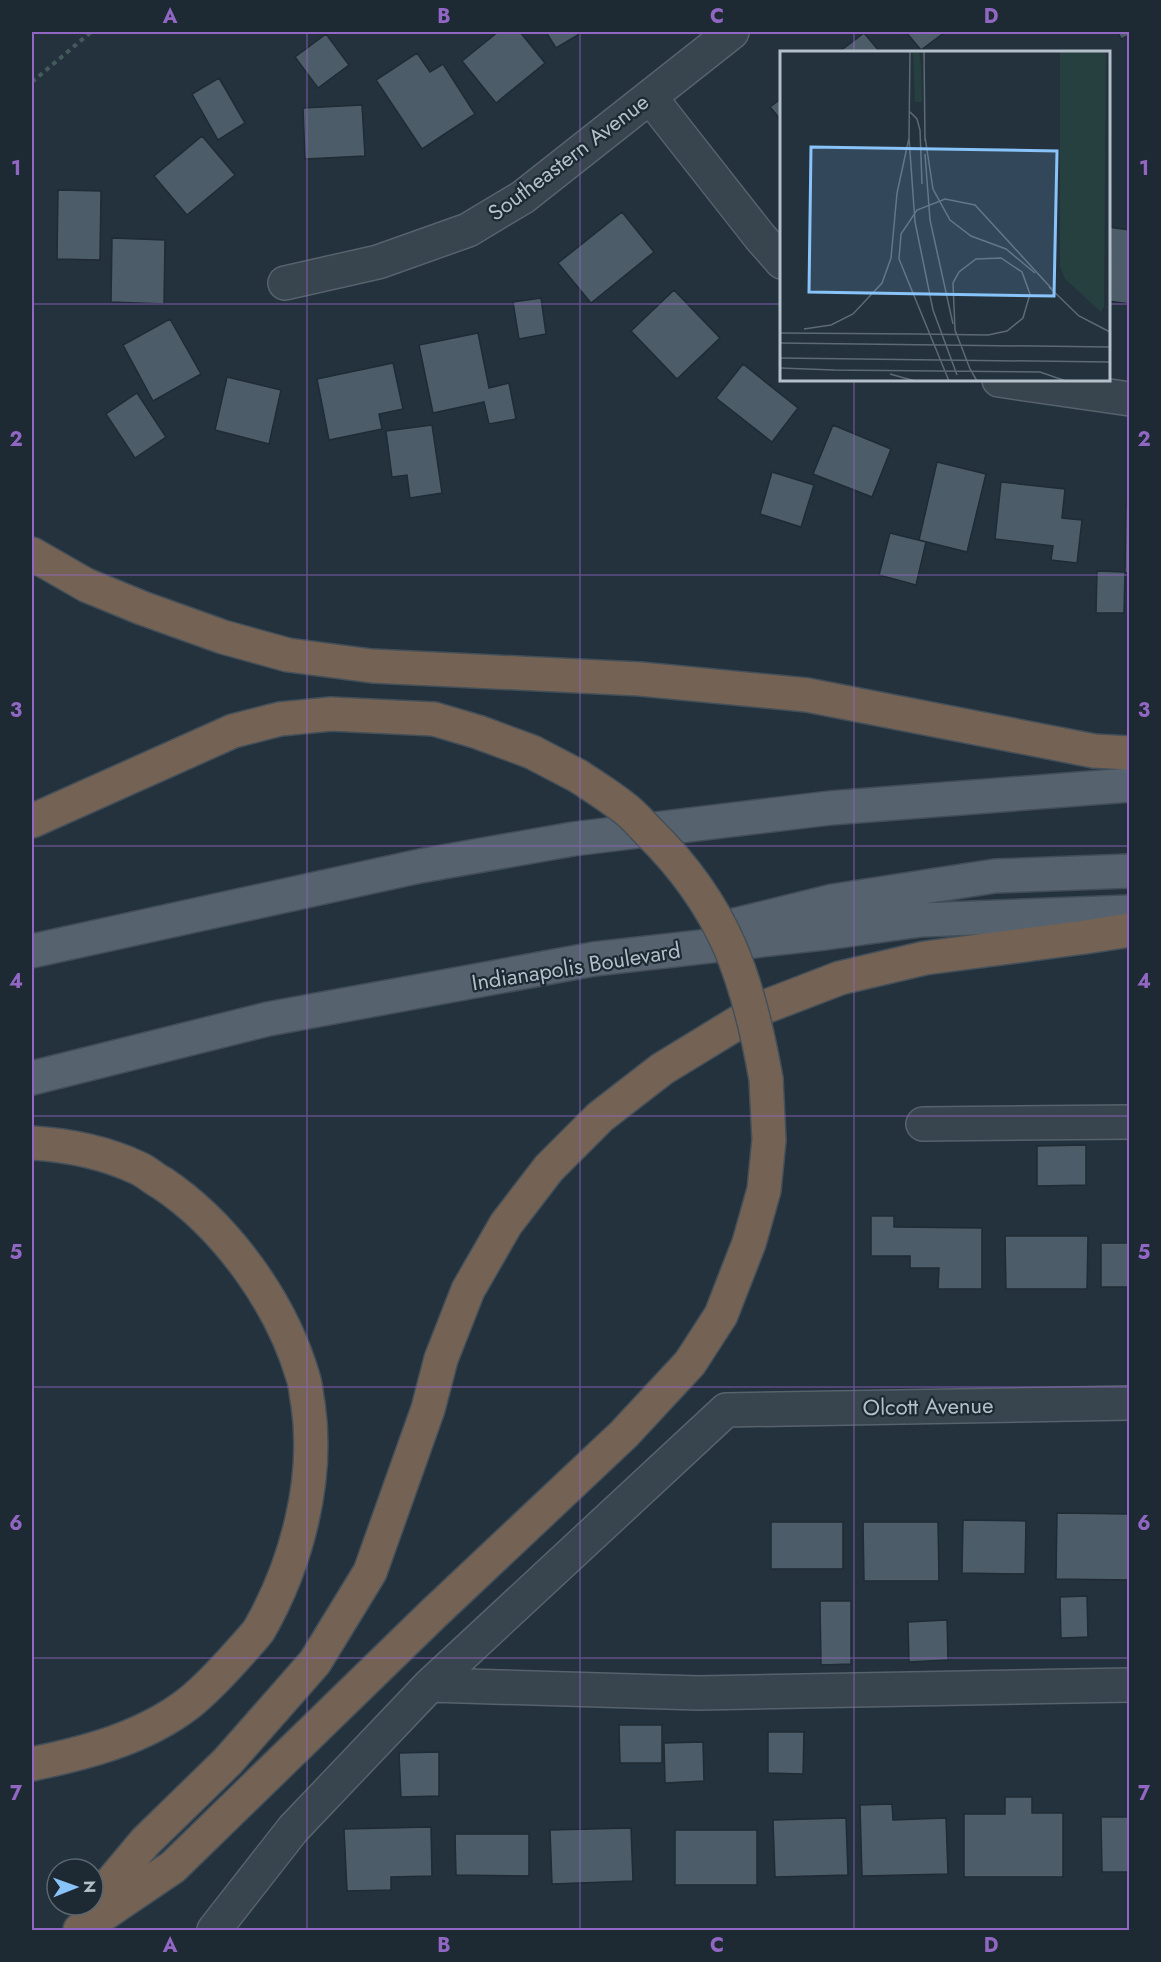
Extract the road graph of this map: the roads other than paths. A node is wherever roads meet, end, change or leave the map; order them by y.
1 (732, 32) edge
2 (650, 97) junction
3 (780, 260) edge
4 (285, 283) dead end
5 (1006, 381) edge
6 (1130, 399) edge
7 (32, 554) edge
8 (1130, 753) edge
9 (1130, 785) edge
10 (32, 821) edge
11 (1130, 871) edge
12 (1130, 912) edge
13 (1130, 930) edge
14 (32, 951) edge
15 (594, 959) junction
16 (32, 1078) edge
17 (1130, 1122) edge
18 (923, 1124) dead end
19 (32, 1143) edge
20 (1130, 1403) edge
21 (430, 1685) junction
22 (1130, 1685) edge
23 (32, 1764) edge
24 (105, 1890) edge
25 (82, 1917) edge
26 (71, 1930) edge
27 (80, 1930) edge
28 (214, 1930) edge

1 - 2 street, Southeastern Avenue
2 - 3 street
2 - 4 street, Southeastern Avenue
5 - 6 street
7 - 8 highway
9 - 14 main road
10 - 27 highway, bridge
11 - 15 main road
12 - 15 main road, Indianapolis Boulevard
13 - 24 highway
15 - 16 main road, Indianapolis Boulevard
17 - 18 street
19 - 23 highway
20 - 21 street, Olcott Avenue
21 - 22 street
21 - 28 street
25 - 26 highway

